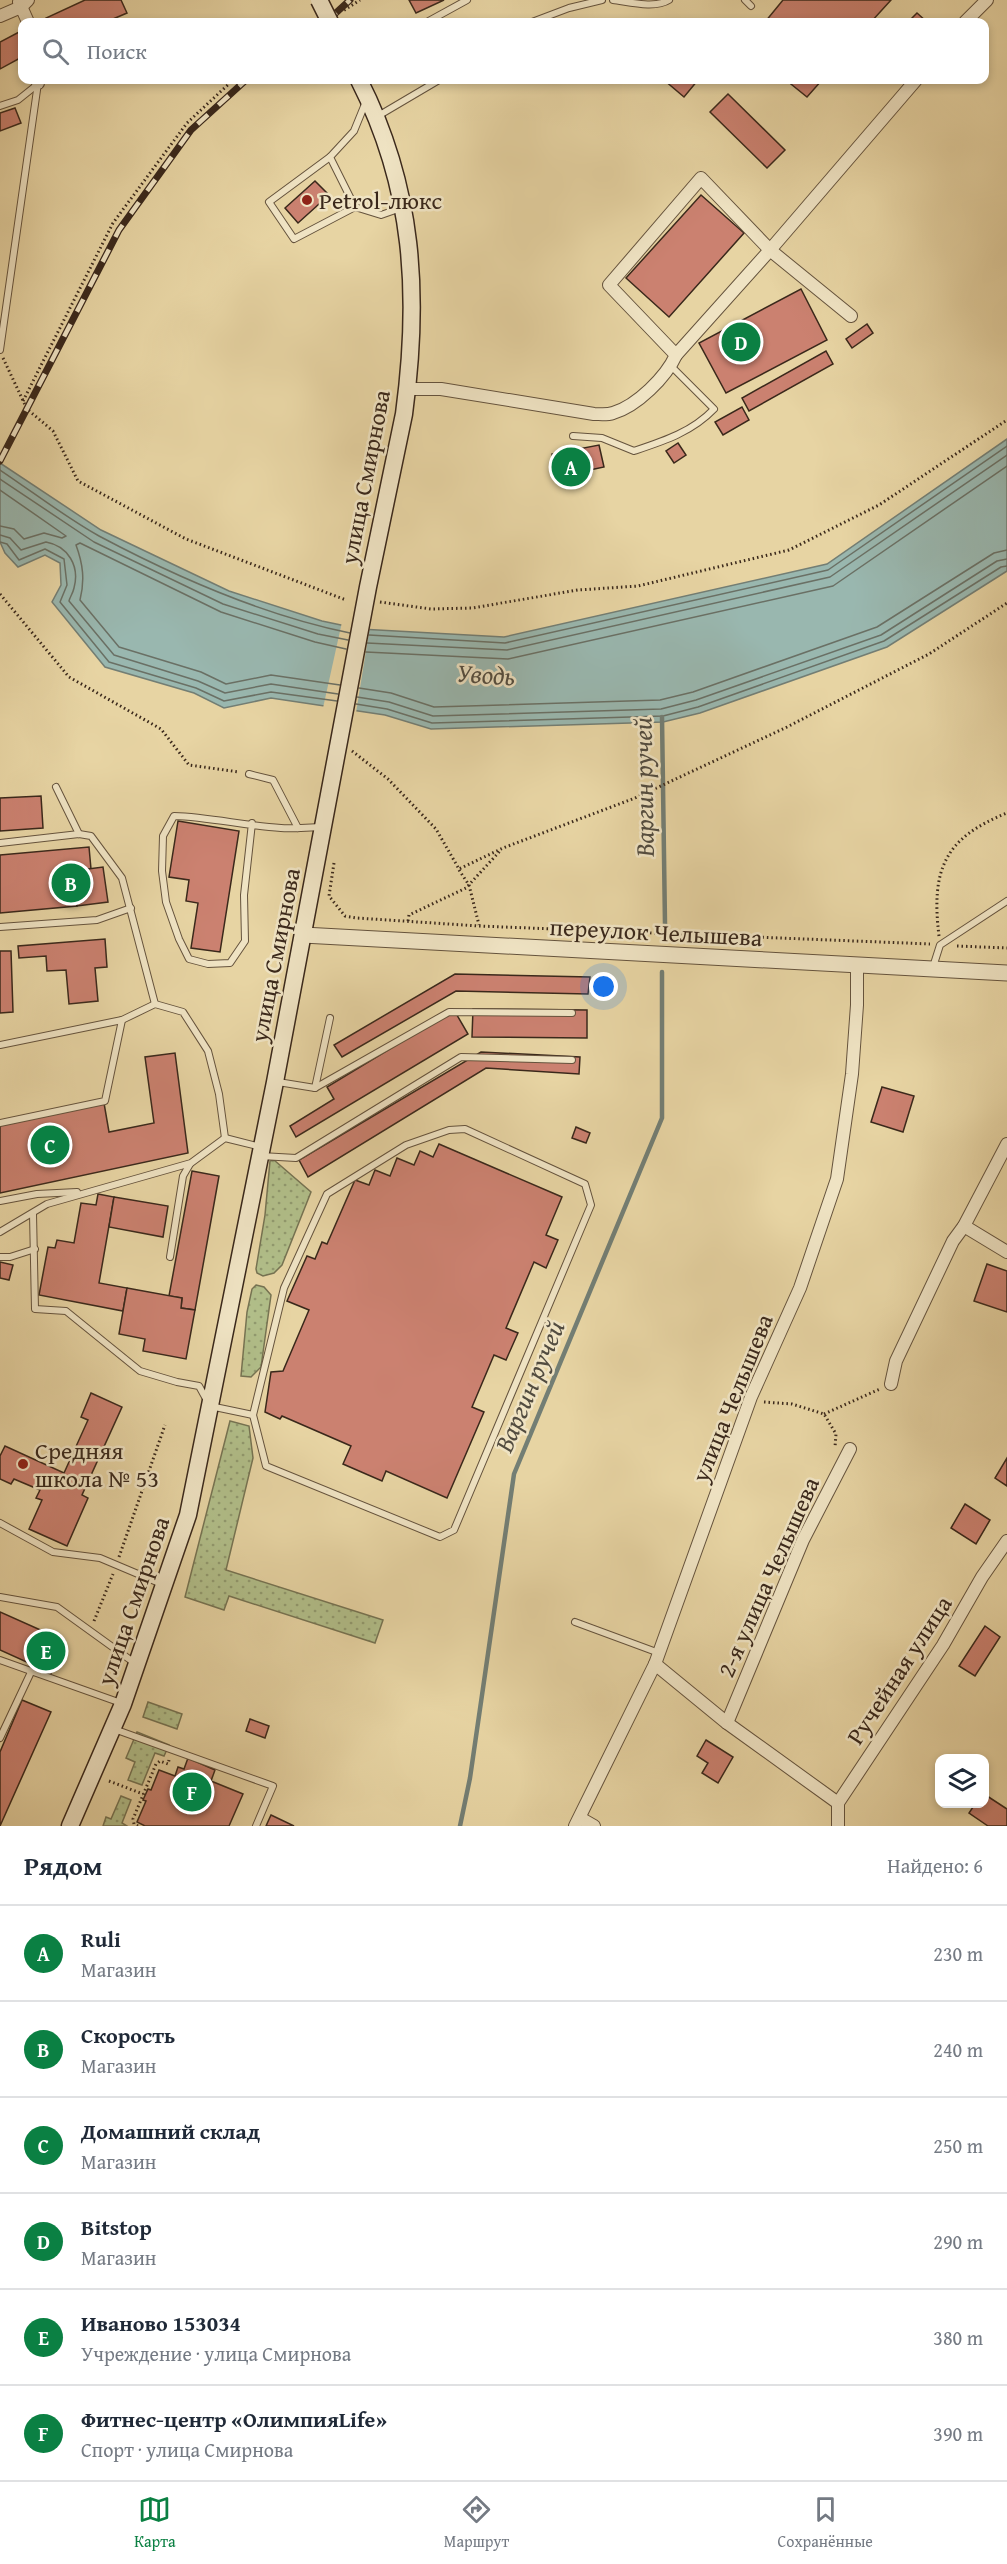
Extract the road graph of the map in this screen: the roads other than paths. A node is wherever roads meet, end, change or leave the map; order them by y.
1 (319, 0) edge
2 (467, 0) edge
3 (567, 0) edge
4 (602, 0) edge
5 (613, 0) edge
6 (669, 0) edge
7 (745, 0) edge
8 (987, 0) edge
9 (23, 2) edge
10 (751, 6) dead end
11 (569, 8) junction
12 (0, 16) edge
13 (27, 18) edge
14 (328, 18) edge
15 (434, 18) edge
16 (543, 18) edge
17 (969, 18) edge
18 (35, 84) edge
19 (38, 84) edge
20 (361, 84) edge
21 (432, 84) edge
22 (913, 84) edge
23 (368, 98) junction
24 (0, 106) edge
25 (376, 117) junction
26 (330, 156) junction
27 (355, 207) junction
28 (404, 207) junction
29 (770, 250) junction
30 (851, 316) dead end
31 (0, 350) edge
32 (674, 360) junction
33 (408, 388) junction
34 (573, 436) dead end
35 (249, 774) road end
36 (56, 787) dead end
37 (252, 823) junction
38 (323, 827) junction
39 (298, 828) junction
40 (79, 834) junction
41 (0, 843) edge
42 (1007, 901) edge
43 (131, 908) junction
44 (0, 927) edge
45 (303, 935) junction
46 (856, 966) junction
47 (932, 971) junction
48 (1007, 973) edge
49 (154, 1004) junction
50 (572, 1013) dead end
51 (330, 1018) dead end
52 (122, 1020) junction
53 (0, 1046) edge
54 (572, 1060) dead end
55 (275, 1082) junction
56 (315, 1088) junction
57 (0, 1123) edge
58 (225, 1138) junction
59 (1007, 1144) edge
60 (261, 1151) junction
61 (191, 1163) junction
62 (86, 1192) junction
63 (0, 1201) edge
64 (33, 1214) junction
65 (964, 1226) junction
66 (0, 1232) edge
67 (35, 1249) junction
68 (1007, 1252) edge
69 (0, 1257) edge
70 (170, 1257) dead end
71 (891, 1384) road end
72 (210, 1406) junction
73 (253, 1415) junction
74 (850, 1449) dead end
75 (0, 1523) edge
76 (1007, 1541) edge
77 (164, 1586) junction
78 (0, 1597) edge
79 (574, 1622) dead end
80 (657, 1658) junction
81 (0, 1660) edge
82 (137, 1664) junction
83 (32, 1670) junction
84 (123, 1704) junction
85 (727, 1723) junction
86 (113, 1728) junction
87 (0, 1738) edge
88 (838, 1803) junction
89 (578, 1822) edge
90 (70, 1826) edge
91 (256, 1826) edge
92 (594, 1826) edge
93 (838, 1826) edge

1 - 14 main road, bridge
2 - 15 lane
3 - 11 lane
4 - 11 lane
5 - 6 lane
7 - 10 lane
8 - 17 street
9 - 12 street
9 - 13 street
11 - 16 lane
18 - 24 lane
19 - 31 lane
20 - 23 main road, улица Смирнова
21 - 25 lane
22 - 29 street
23 - 25 main road, улица Смирнова
23 - 26 lane
25 - 28 main road, улица Смирнова
26 - 27 lane
26 - 27 lane
27 - 28 lane
28 - 33 main road, улица Смирнова
29 - 30 street
29 - 32 street
29 - 32 street
32 - 33 street
32 - 34 lane
33 - 38 main road, улица Смирнова
35 - 39 lane
36 - 40 lane
37 - 37 lane
37 - 39 lane
38 - 39 lane
38 - 45 main road, улица Смирнова
40 - 41 lane
40 - 43 lane
42 - 47 lane
43 - 44 lane
43 - 49 lane
45 - 46 street, переулок Челышева
45 - 55 main road, улица Смирнова
46 - 47 street, переулок Челышева
46 - 80 street, улица Челышева
47 - 48 street, переулок Челышева
49 - 52 lane
49 - 58 lane
50 - 56 lane
51 - 56 lane
52 - 53 lane
52 - 57 lane
54 - 60 lane
55 - 56 lane
55 - 60 main road, улица Смирнова
58 - 60 lane
58 - 61 lane
59 - 65 street
60 - 72 main road, улица Смирнова
61 - 62 lane
61 - 70 lane
62 - 63 lane
62 - 64 lane
64 - 66 lane
64 - 67 lane
65 - 68 street
65 - 71 street
67 - 69 lane
67 - 72 lane
72 - 73 lane
72 - 77 main road, улица Смирнова
73 - 73 lane
74 - 85 street, 2-я улица Челышева
75 - 77 lane
76 - 88 street, Ручейная улица
77 - 82 main road, улица Смирнова
78 - 82 lane
79 - 80 lane
80 - 85 street
80 - 89 street, улица Челышева
81 - 83 lane
82 - 84 main road, улица Смирнова
83 - 84 lane
83 - 87 lane
84 - 86 main road, улица Смирнова
85 - 88 street
86 - 90 main road, улица Смирнова
86 - 91 lane
88 - 93 street
89 - 92 street

